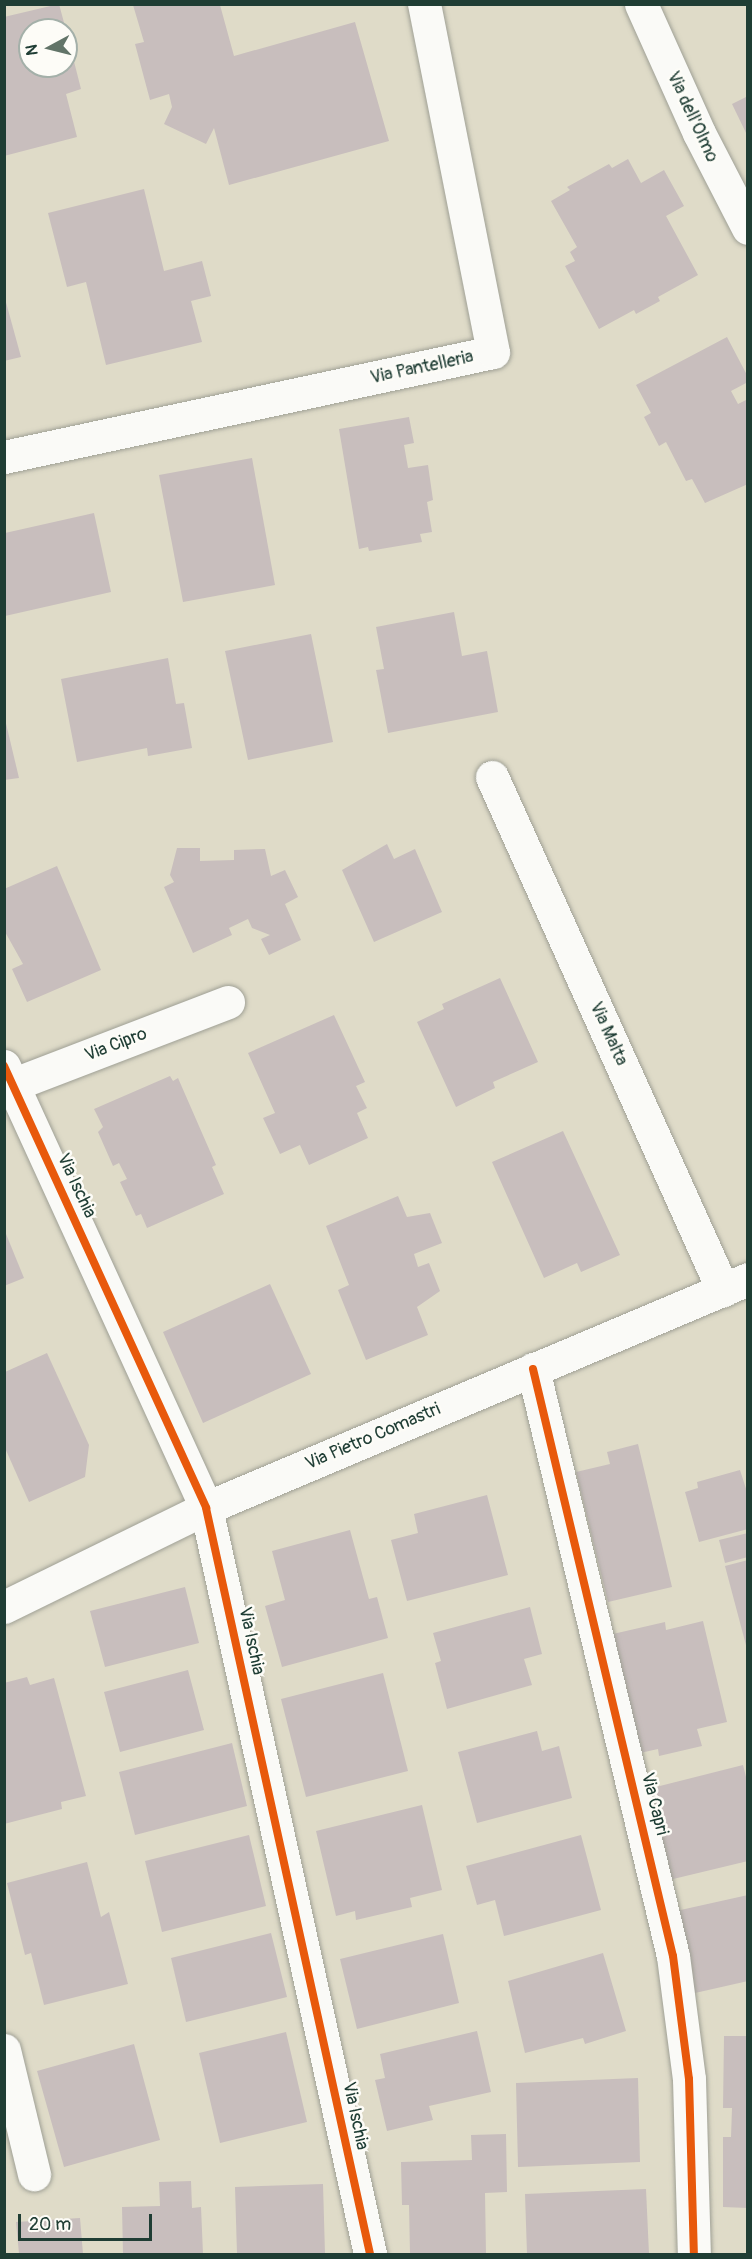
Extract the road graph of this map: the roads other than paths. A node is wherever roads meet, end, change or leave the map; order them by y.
1 (424, 4) edge
2 (641, 4) edge
3 (747, 228) edge
4 (4, 457) edge
5 (492, 777) dead end
6 (228, 1002) dead end
7 (7, 1079) edge
8 (735, 1284) edge
9 (533, 1369) junction
10 (206, 1508) junction
11 (4, 1607) edge
12 (4, 2050) edge
13 (34, 2174) dead end
14 (370, 2254) edge
15 (694, 2254) edge

1 - 4 street, Via Pantelleria
2 - 3 street, Via dell'Olmo
5 - 8 street, Via Malta
6 - 7 street, Via Cipro
7 - 10 street, Via Ischia
8 - 9 street, Via Pietro Comastri
9 - 10 street, Via Pietro Comastri
9 - 15 street, Via Capri
10 - 11 street, Via Pietro Comastri
10 - 14 street, Via Ischia
12 - 13 street

